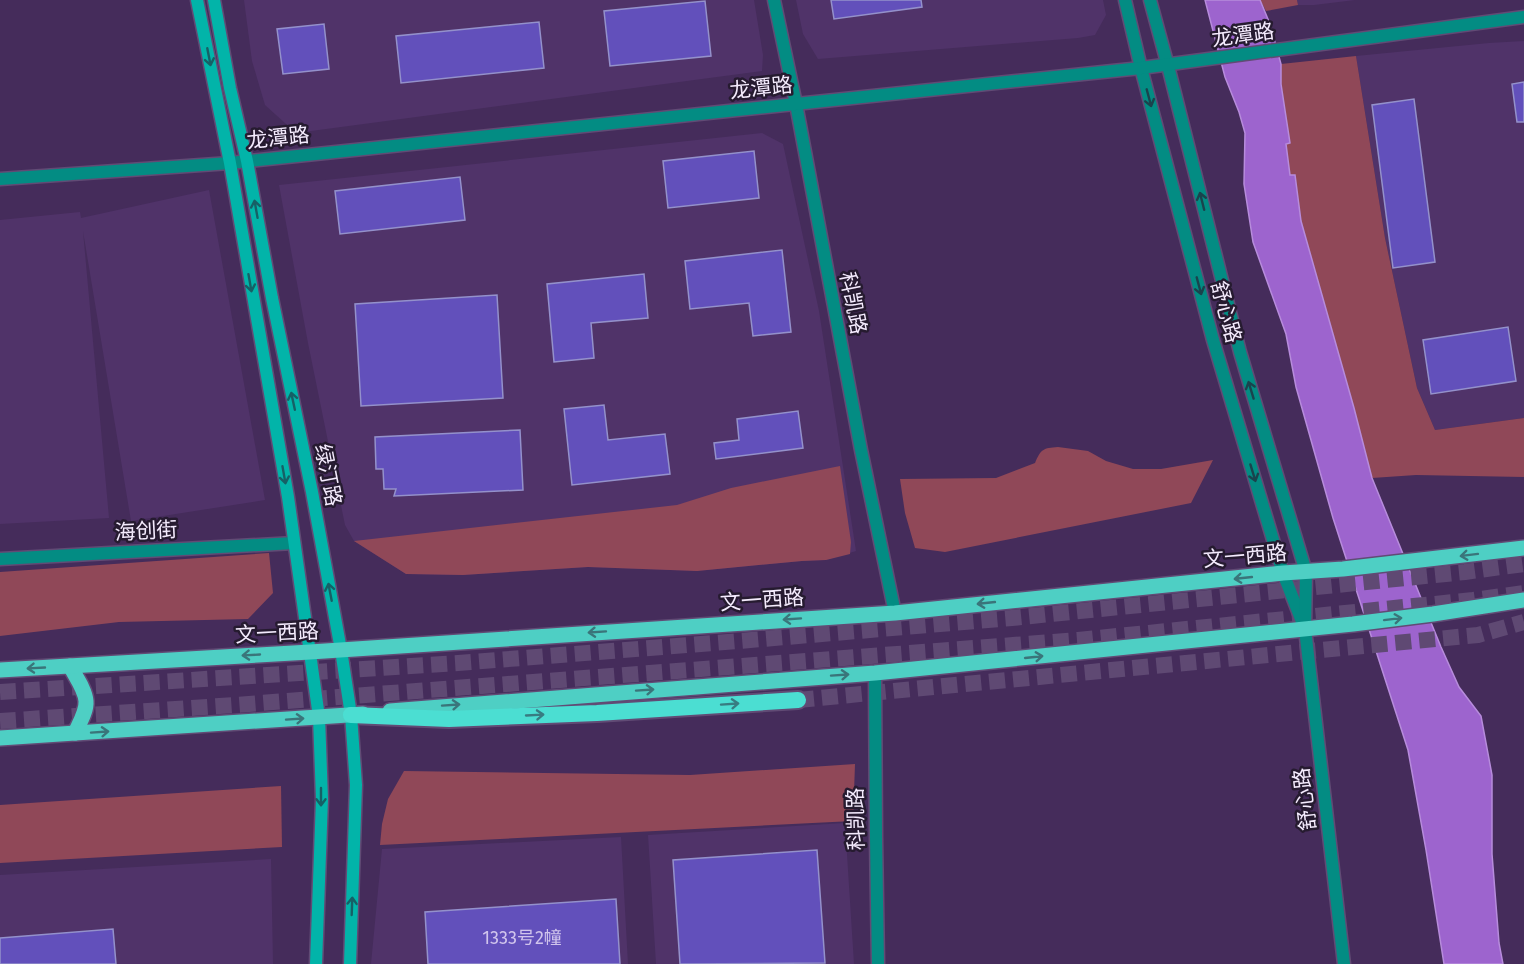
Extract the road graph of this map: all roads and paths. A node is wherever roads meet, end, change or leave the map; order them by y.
1 (197, 0) edge
2 (213, 0) edge
3 (774, 0) edge
4 (1125, 0) edge
5 (1150, 0) edge
6 (1524, 17) edge
7 (1168, 66) junction
8 (1141, 68) junction
9 (796, 104) junction
10 (247, 161) junction
11 (230, 163) junction
12 (0, 179) edge
13 (294, 543) junction
14 (1524, 548) edge
15 (0, 559) edge
16 (1306, 572) junction
17 (1283, 573) junction
18 (1524, 600) edge
19 (895, 613) junction
20 (1305, 629) junction
21 (341, 650) junction
22 (310, 652) junction
23 (70, 666) junction
24 (0, 670) edge
25 (875, 673) junction
26 (798, 700) tunnel mouth
27 (351, 715) junction
28 (319, 717) junction
29 (75, 733) junction
30 (0, 738) edge
31 (316, 964) edge
32 (350, 964) edge
33 (878, 964) edge
34 (1344, 964) edge

1 -> 11 main road, 绿汀路
2 - 10 main road, 绿汀路
3 - 9 street, 科凯路
4 - 8 street, 舒心路
5 - 7 street, 舒心路
6 - 7 street, 龙潭路
7 - 8 street, 龙潭路
16 -> 7 street, 舒心路
8 - 9 street, 龙潭路
8 -> 17 street, 舒心路
9 - 10 street, 龙潭路
9 - 19 street, 科凯路
10 - 11 street, 龙潭路
21 -> 10 main road, 绿汀路
11 - 12 street, 龙潭路
11 -> 13 main road, 绿汀路
13 - 15 street, 海创街
13 - 22 main road, 绿汀路
14 -> 16 main road, 文一西路
16 - 17 main road, 文一西路
16 - 20 street, 舒心路
17 -> 19 main road, 文一西路
17 - 20 street, 舒心路
20 -> 18 main road
19 -> 21 main road, 文一西路
25 -> 20 main road
20 - 34 street, 舒心路
21 - 22 main road, 文一西路
21 - 27 main road, 绿汀路
22 -> 23 main road, 文一西路
22 - 28 main road, 绿汀路
23 -> 24 main road, 文一西路
23 - 29 main road
27 -> 25 main road
25 - 33 street, 科凯路
27 -> 26 highway
27 - 28 main road
32 -> 27 main road, 绿汀路
29 -> 28 main road
28 -> 31 main road, 绿汀路
29 - 30 main road

